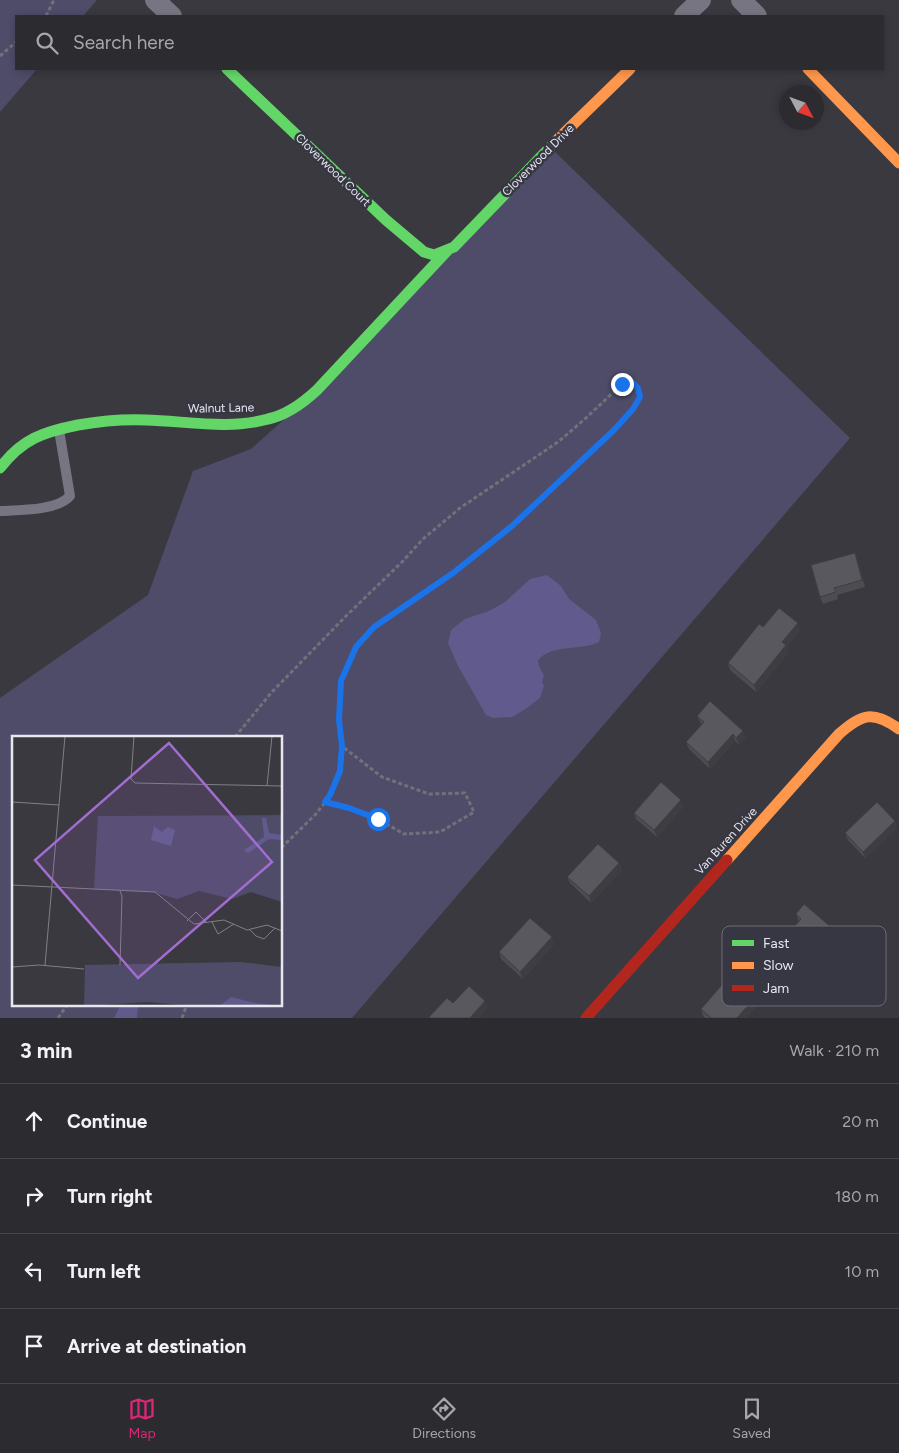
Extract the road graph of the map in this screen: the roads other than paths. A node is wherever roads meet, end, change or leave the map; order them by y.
1 (155, 0) edge
2 (701, 0) edge
3 (741, 0) edge
4 (171, 15) edge
5 (685, 15) edge
6 (756, 15) edge
7 (228, 70) edge
8 (629, 70) edge
9 (809, 70) edge
10 (899, 163) edge
11 (447, 251) junction
12 (59, 429) junction
13 (0, 468) edge
14 (0, 511) edge
15 (899, 729) edge
16 (586, 1018) edge

1 - 4 street
2 - 5 street
3 - 6 street
7 - 11 street, Cloverwood Court
8 - 11 street, Cloverwood Drive
9 - 10 street
11 - 12 street, Walnut Lane
12 - 13 street, Walnut Lane
12 - 14 lane
15 - 16 street, Van Buren Drive

